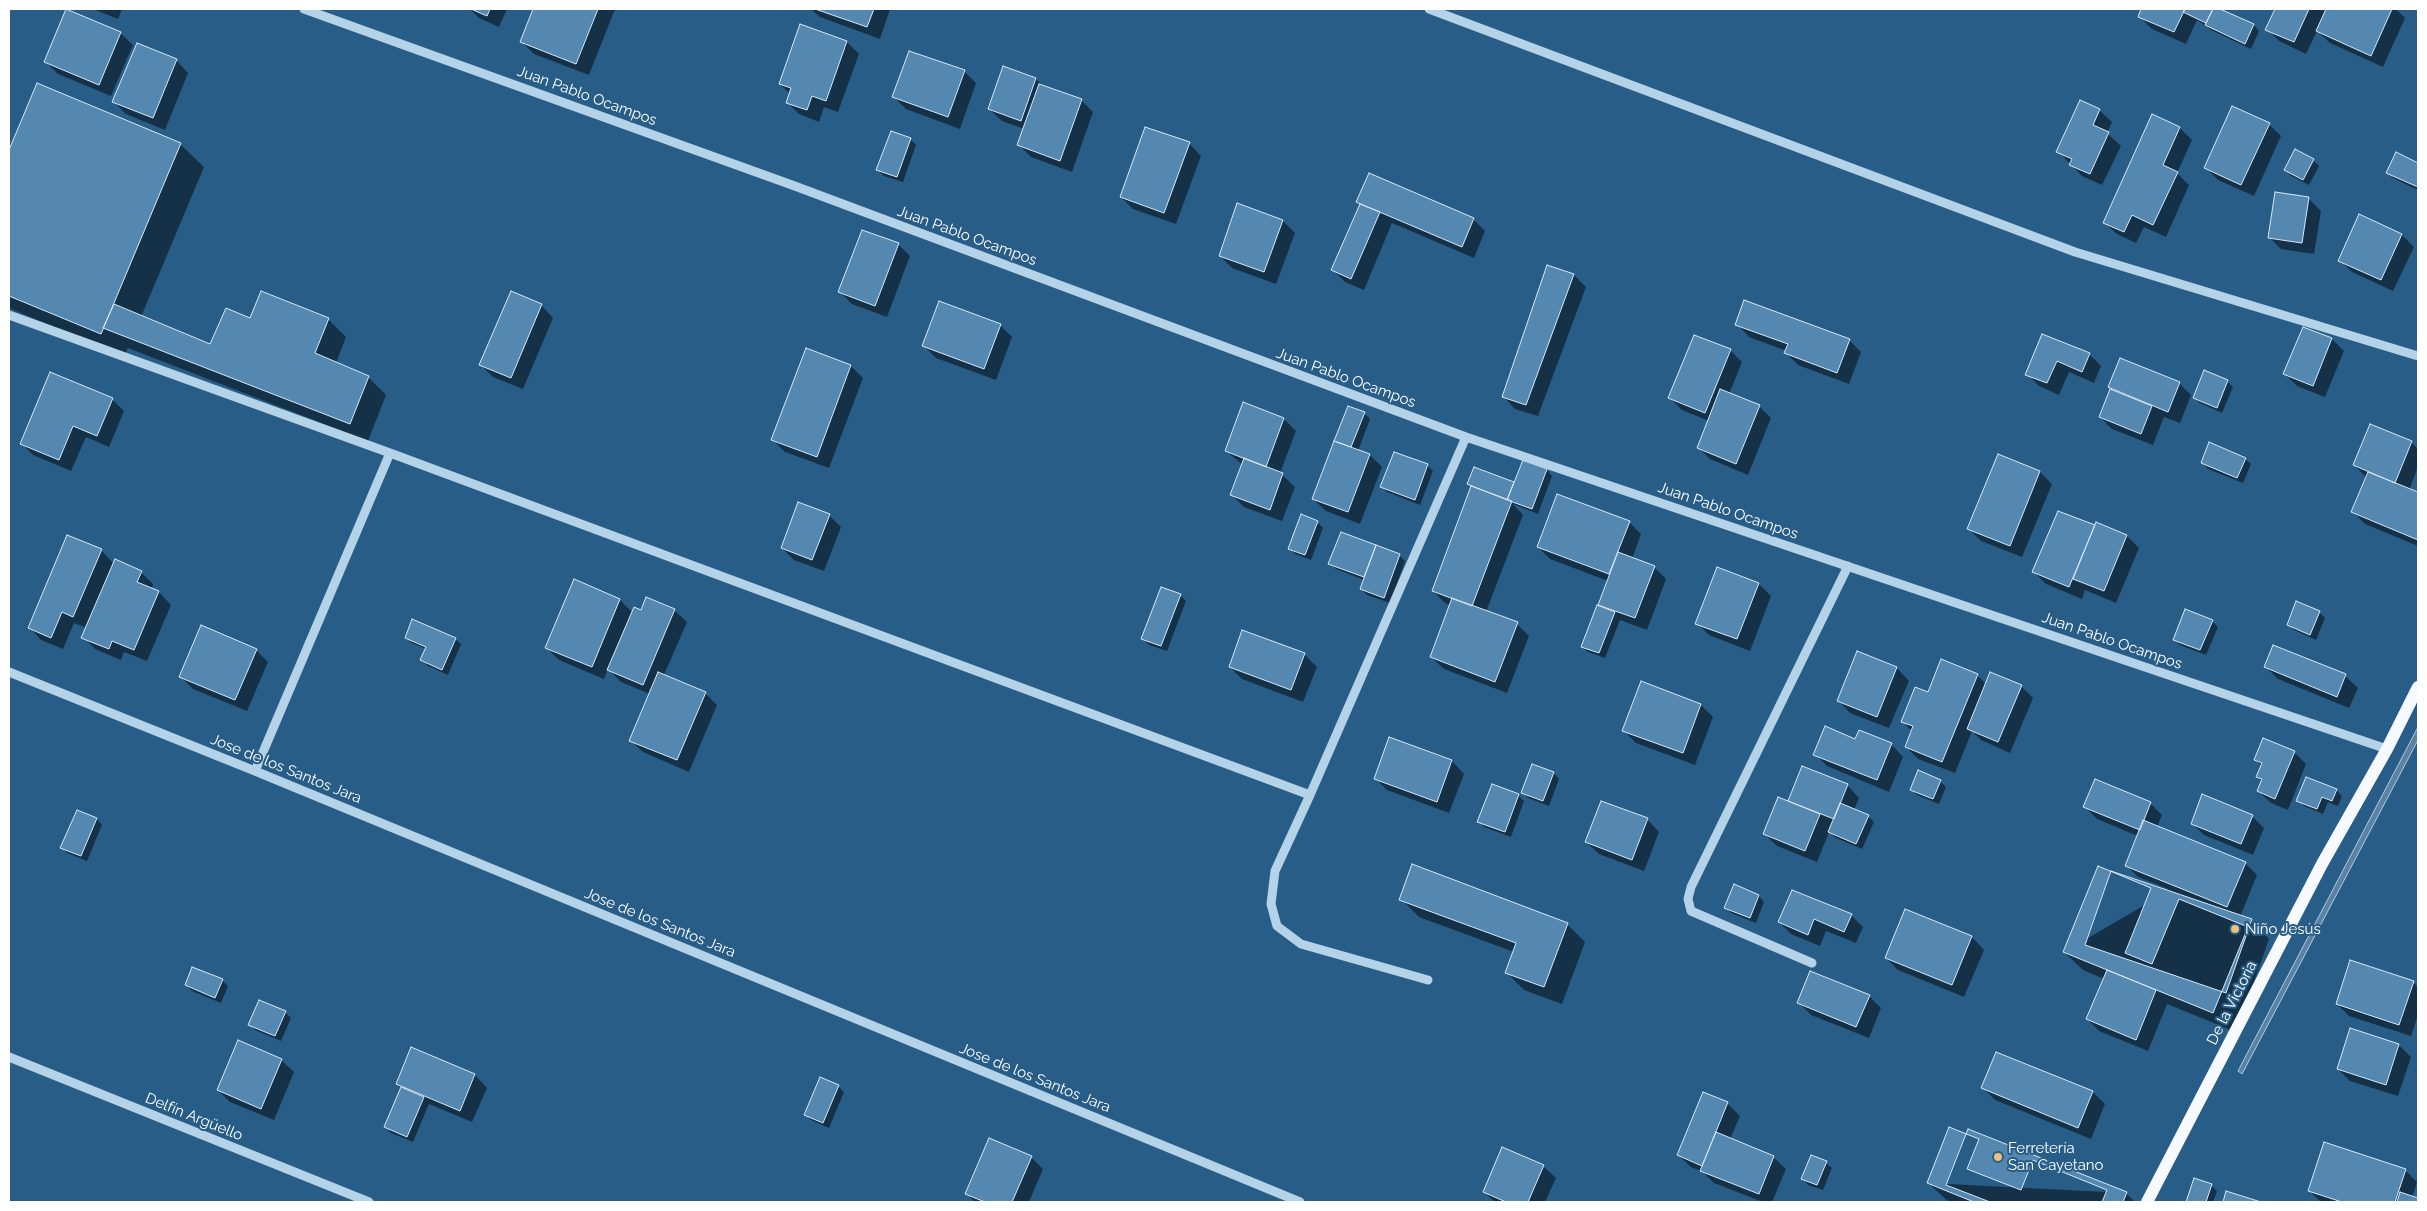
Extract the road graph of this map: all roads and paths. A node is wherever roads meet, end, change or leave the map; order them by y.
1 (304, 9) edge
2 (1429, 9) edge
3 (9, 315) edge
4 (2418, 356) edge
5 (1466, 437) junction
6 (390, 453) junction
7 (1848, 566) junction
8 (9, 672) edge
9 (2418, 687) edge
10 (2387, 749) junction
11 (255, 771) junction
12 (1310, 796) junction
13 (1812, 963) dead end
14 (1428, 980) dead end
15 (9, 1057) edge
16 (369, 1202) edge
17 (1300, 1202) edge
18 (2147, 1202) edge

1 - 5 street, Juan Pablo Ocampos
2 - 4 street
3 - 6 street
5 - 7 street, Juan Pablo Ocampos
5 - 12 street
6 - 11 street
6 - 12 street
7 - 10 street, Juan Pablo Ocampos
7 - 13 street
8 - 11 street, Jose de los Santos Jara
9 - 10 main road, De la Victoria
10 - 18 main road, De la Victoria
11 - 17 street, Jose de los Santos Jara
12 - 14 street
15 - 16 street, Delfín Argüello

